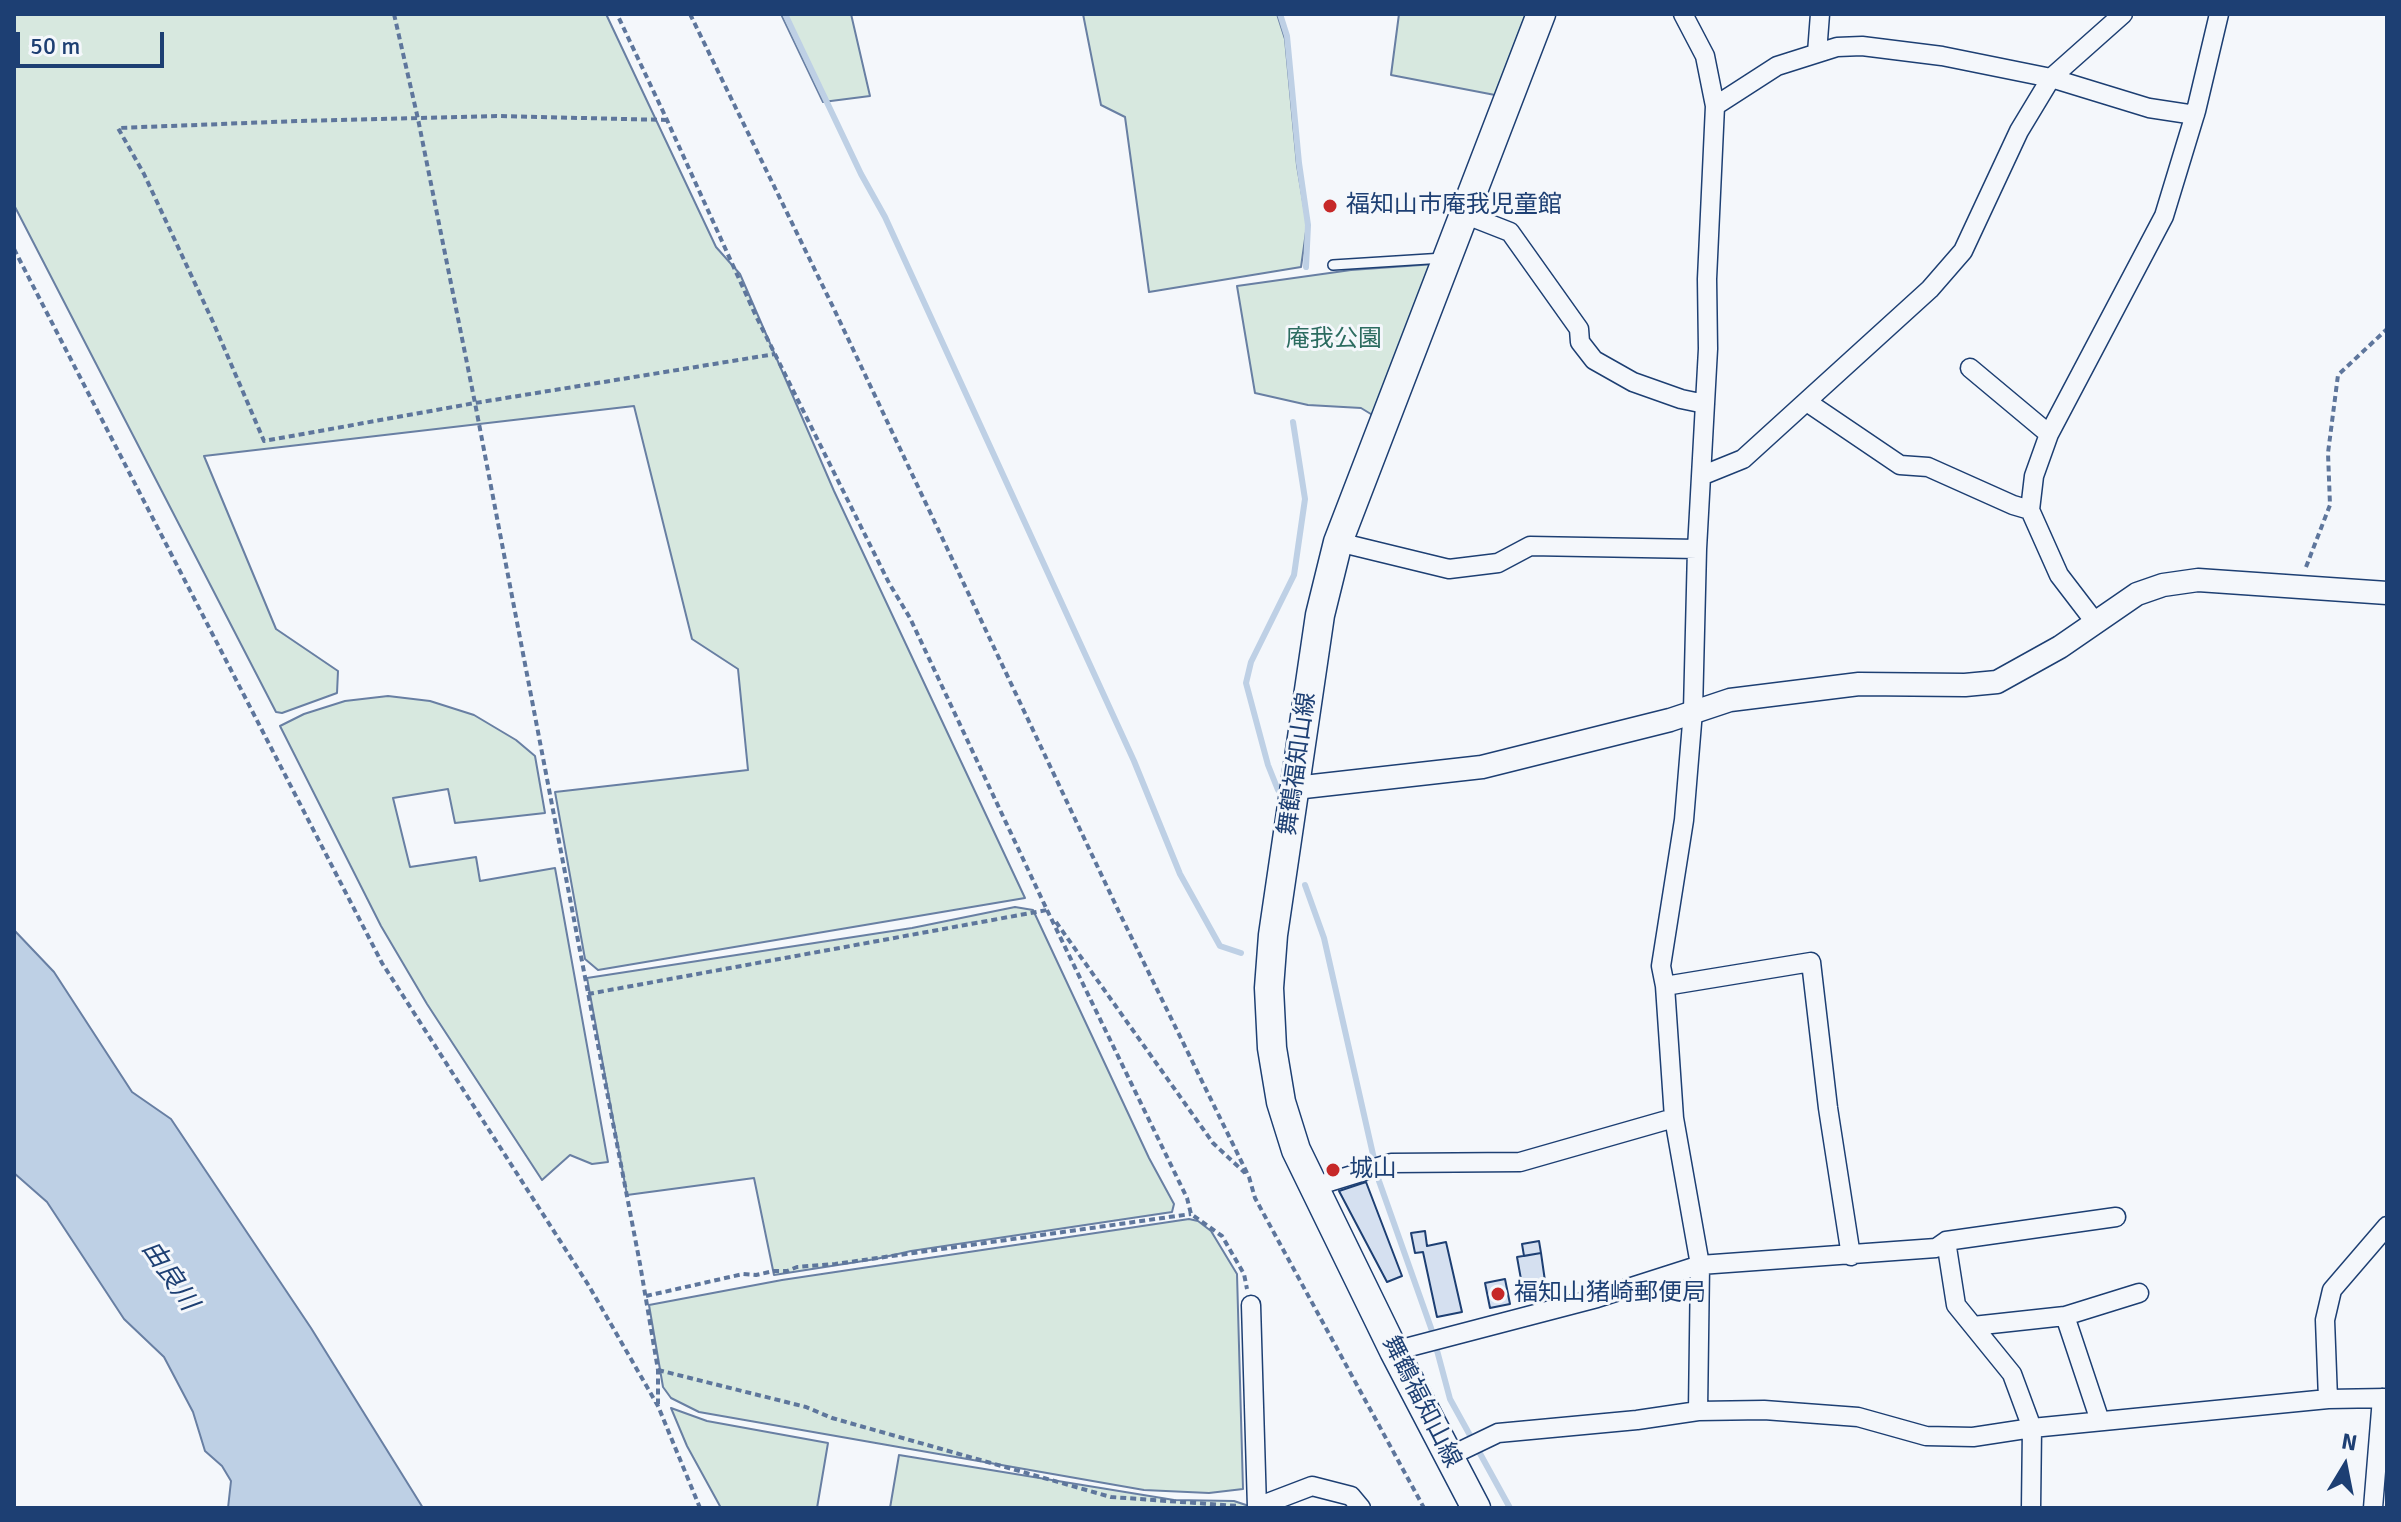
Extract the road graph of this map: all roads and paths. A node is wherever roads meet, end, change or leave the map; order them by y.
1 (394, 14) edge
2 (617, 14) edge
3 (690, 14) edge
4 (1541, 14) edge
5 (1683, 14) edge
6 (1820, 14) edge
7 (2123, 14) edge
8 (2219, 14) edge
9 (1817, 53) junction
10 (2051, 78) junction
11 (1715, 106) junction
12 (2195, 115) junction
13 (418, 119) junction
14 (667, 120) junction
15 (1464, 214) junction
16 (14, 249) edge
17 (1447, 258) junction
18 (1333, 265) dead end
19 (2387, 329) edge
20 (775, 354) junction
21 (1970, 368) dead end
22 (1807, 402) junction
23 (475, 403) junction
24 (1705, 404) junction
25 (2049, 434) junction
26 (1701, 476) junction
27 (2030, 510) junction
28 (1338, 542) junction
29 (1697, 549) junction
30 (2298, 588) junction
31 (2387, 593) edge
32 (2095, 622) junction
33 (1693, 711) junction
34 (1295, 788) junction
35 (1047, 910) junction
36 (1665, 986) junction
37 (588, 994) junction
38 (1674, 1118) junction
39 (1249, 1177) junction
40 (1313, 1187) junction
41 (1191, 1214) junction
42 (2116, 1217) dead end
43 (2387, 1226) edge
44 (1946, 1241) junction
45 (1851, 1256) junction
46 (1700, 1265) junction
47 (2139, 1293) dead end
48 (646, 1296) junction
49 (1251, 1305) joint
50 (2065, 1316) junction
51 (1973, 1326) junction
52 (1394, 1351) junction
53 (658, 1370) junction
54 (2384, 1398) edge
55 (2328, 1399) junction
56 (658, 1406) junction
57 (1698, 1411) junction
58 (2100, 1421) junction
59 (2032, 1428) junction
60 (1448, 1457) junction
61 (700, 1508) edge
62 (1257, 1508) edge
63 (1361, 1508) edge
64 (1424, 1508) edge
65 (1476, 1508) edge
66 (2031, 1508) edge
67 (2373, 1508) edge

1 - 13 path
2 - 14 path
3 - 39 path
4 - 15 main road, 舞鶴福知山線
5 - 11 street
6 - 9 street
7 - 10 street
8 - 12 street
9 - 10 street
9 - 11 street
10 - 12 street
10 - 22 street
11 - 24 street
12 - 25 street
13 - 14 path
13 - 23 path
13 - 23 path
14 - 20 path
15 - 17 main road, 舞鶴福知山線
15 - 24 street
16 - 56 path
17 - 18 lane
17 - 28 main road, 舞鶴福知山線
19 - 30 path
20 - 23 path
20 - 35 path
21 - 25 street
22 - 26 street
22 - 27 street
23 - 37 path
24 - 26 street
25 - 27 street
26 - 29 street
27 - 32 street
28 - 29 street
28 - 34 main road, 舞鶴福知山線
29 - 33 street
30 - 31 street
30 - 32 street
32 - 33 street
33 - 34 street
33 - 36 street
34 - 40 main road, 舞鶴福知山線
35 - 37 path
35 - 39 path
35 - 41 path
36 - 38 street
36 - 45 street
37 - 48 path
38 - 40 street
38 - 46 street
39 - 64 path
40 - 52 main road, 舞鶴福知山線
41 - 48 path
41 - 49 path
42 - 44 street
43 - 55 street
44 - 45 street
44 - 51 street
45 - 46 street
46 - 52 street
46 - 57 street
47 - 50 street
48 - 53 path
49 - 62 street
50 - 51 street
50 - 58 street
51 - 59 street
52 - 60 main road, 舞鶴福知山線
53 - 56 path
53 - 62 path
54 - 55 street
54 - 67 street
55 - 58 street
56 - 61 path
57 - 59 street
57 - 60 street
58 - 59 street
59 - 66 street
60 - 65 main road, 舞鶴福知山線
62 - 63 street

